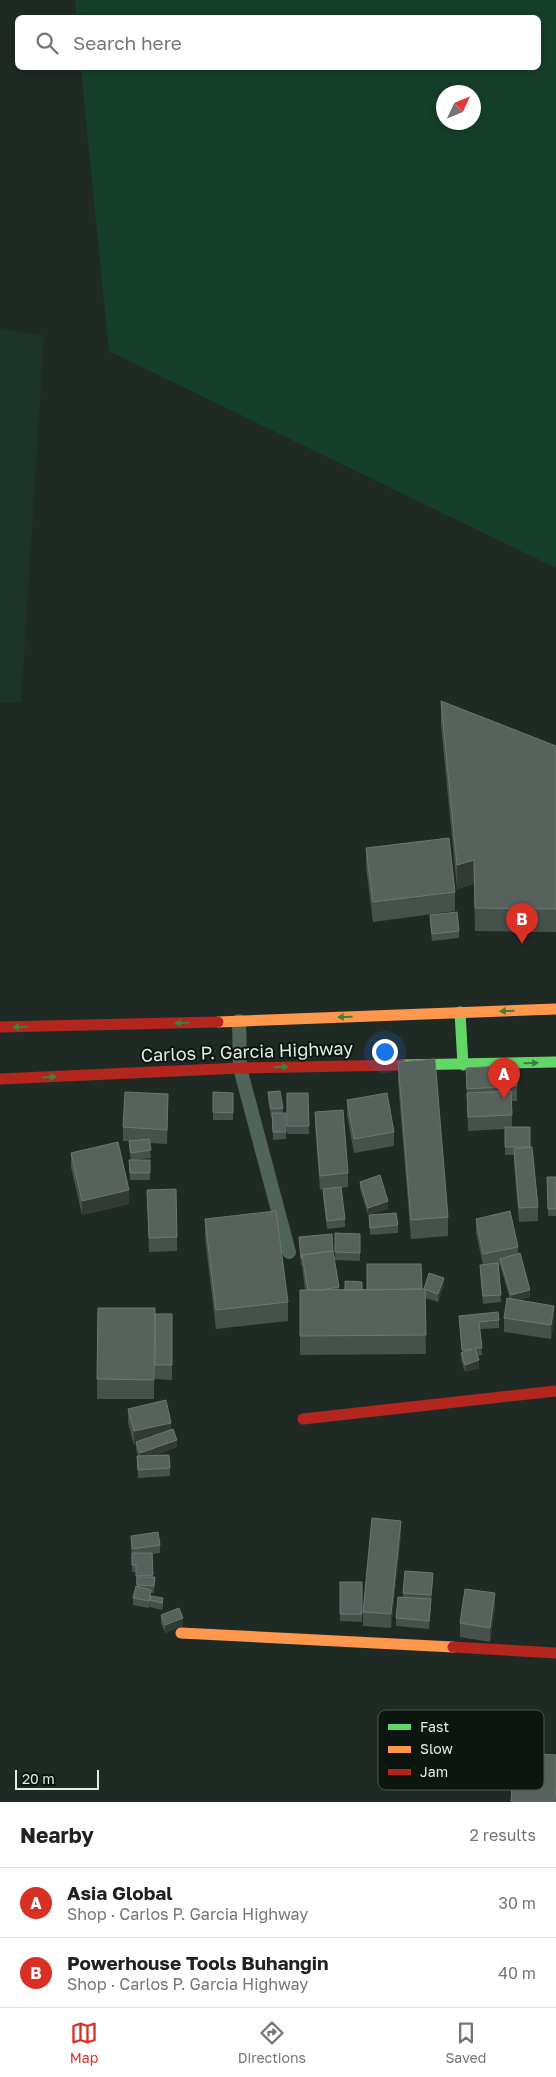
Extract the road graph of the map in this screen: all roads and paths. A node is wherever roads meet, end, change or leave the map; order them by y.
1 (556, 1009) edge
2 (460, 1012) junction
3 (239, 1021) junction
4 (0, 1027) edge
5 (556, 1062) edge
6 (463, 1065) junction
7 (240, 1068) junction
8 (0, 1079) edge
9 (289, 1252) dead end
10 (556, 1391) edge
11 (304, 1419) dead end
12 (181, 1633) dead end
13 (556, 1652) edge

1 -> 2 main road, Carlos P. Garcia Highway
2 -> 3 main road, Carlos P. Garcia Highway
2 - 6 main road
3 -> 4 main road, Carlos P. Garcia Highway
3 - 7 lane
6 -> 5 main road, Carlos P. Garcia Highway
7 -> 6 main road, Carlos P. Garcia Highway
8 -> 7 main road, Carlos P. Garcia Highway
7 - 9 lane
10 - 11 main road
12 - 13 main road

